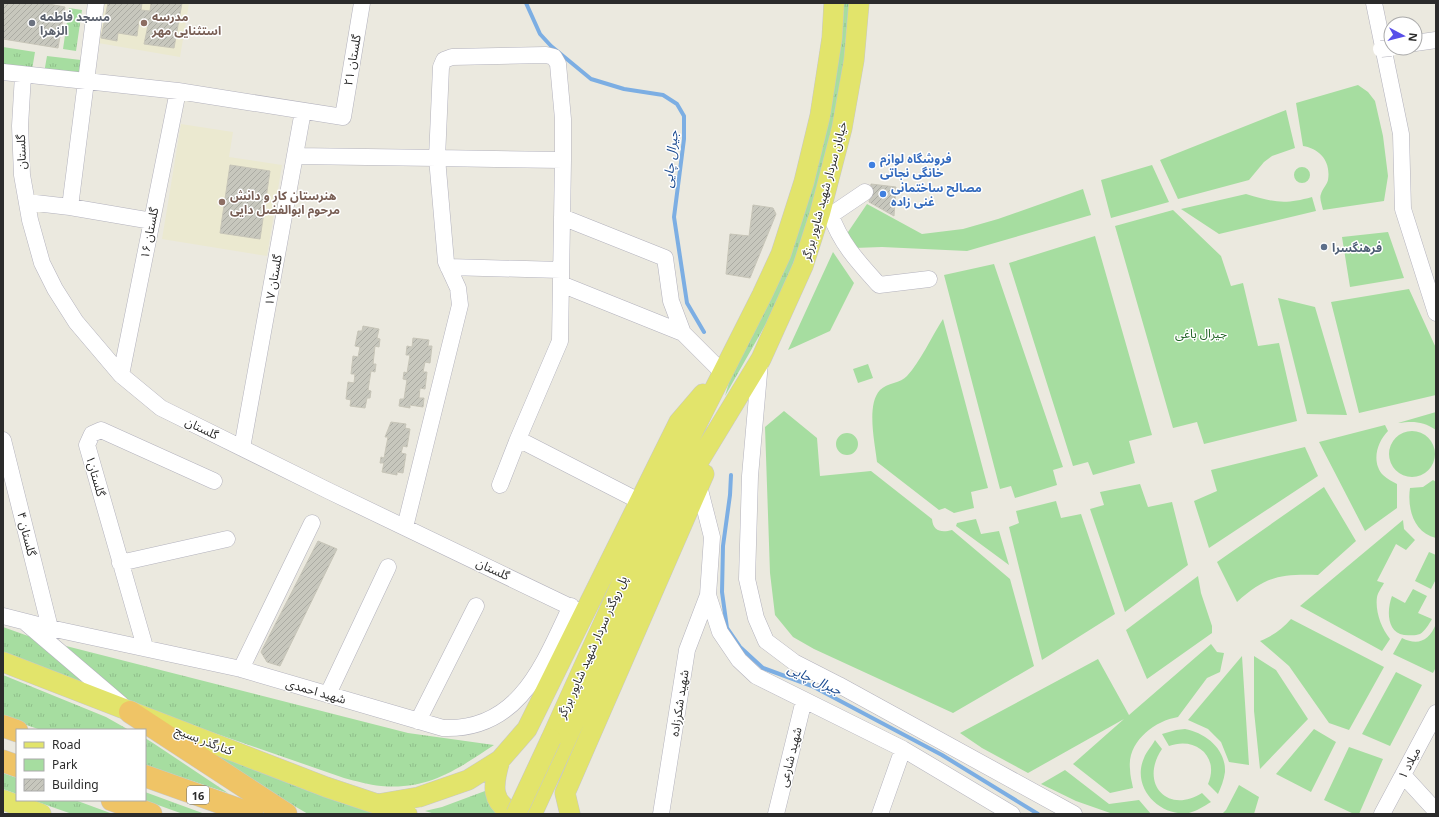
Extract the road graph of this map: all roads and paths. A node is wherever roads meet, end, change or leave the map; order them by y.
1 (96, 3) edge
2 (362, 3) edge
3 (834, 3) edge
4 (859, 3) edge
5 (1374, 3) edge
6 (1436, 40) edge
7 (1423, 42) edge
8 (3, 72) edge
9 (22, 75) junction
10 (85, 82) junction
11 (178, 91) junction
12 (303, 111) junction
13 (296, 156) junction
14 (436, 158) junction
15 (563, 160) junction
16 (865, 192) dead end
17 (27, 202) junction
18 (70, 207) junction
19 (826, 214) junction
20 (562, 217) junction
21 (152, 221) junction
22 (448, 267) junction
23 (561, 277) junction
24 (929, 279) dead end
25 (1435, 309) edge
26 (683, 333) junction
27 (760, 359) junction
28 (722, 372) junction
29 (121, 375) junction
30 (730, 410) junction
31 (518, 439) junction
32 (3, 440) edge
33 (242, 448) junction
34 (214, 481) dead end
35 (500, 486) dead end
36 (699, 486) junction
37 (673, 489) junction
38 (640, 502) junction
39 (312, 523) dead end
40 (405, 527) junction
41 (227, 539) dead end
42 (120, 563) junction
43 (388, 567) dead end
44 (708, 595) junction
45 (476, 606) dead end
46 (578, 610) junction
47 (3, 616) edge
48 (24, 622) junction
49 (50, 628) junction
50 (145, 647) junction
51 (3, 662) edge
52 (241, 669) junction
53 (328, 694) junction
54 (804, 700) junction
55 (130, 712) junction
56 (1436, 713) edge
57 (418, 721) junction
58 (3, 726) edge
59 (16, 731) edge
60 (558, 742) junction
61 (904, 749) junction
62 (500, 760) junction
63 (3, 761) edge
64 (16, 766) edge
65 (1403, 775) junction
66 (146, 776) edge
67 (565, 793) junction
68 (3, 800) edge
69 (115, 801) edge
70 (378, 804) junction
71 (1436, 811) edge
72 (1003, 812) edge
73 (41, 814) edge
74 (151, 814) edge
75 (252, 814) edge
76 (286, 814) edge
77 (407, 814) edge
78 (517, 814) edge
79 (532, 814) edge
80 (538, 814) edge
81 (570, 814) edge
82 (661, 814) edge
83 (776, 814) edge
84 (880, 814) edge
85 (1074, 814) edge
86 (1382, 814) edge

1 - 10 street
2 - 12 street, گلستان ۲۱
3 - 28 main road, خیابان سردار شهید شاپور برزگر
4 - 19 main road, خیابان سردار شهید شاپور برزگر
5 - 25 street
6 - 7 street
8 - 9 street
9 - 10 street
9 - 17 street, گلستان
10 - 11 street
10 - 18 street
11 - 12 street
11 - 21 street, گلستان ۱۶
12 - 13 street, گلستان ۱۷
13 - 14 street
13 - 33 street, گلستان ۱۷
14 - 15 street
14 - 15 street
14 - 22 street
15 - 20 street
16 - 19 street
17 - 18 street
17 - 29 street, گلستان
18 - 21 street
19 - 24 street
19 - 27 main road, خیابان سردار شهید شاپور برزگر
20 - 23 street
20 - 26 street
21 - 29 street, گلستان ۱۶
22 - 23 street
22 - 40 street
23 - 26 street
23 - 31 street
26 - 28 street
27 - 30 main road, خیابان سردار شهید شاپور برزگر
27 - 85 street
28 - 37 main road
28 - 38 main road
29 - 33 street, گلستان
30 - 36 main road
30 - 37 main road
31 - 35 street
31 - 38 street
32 - 49 street, گلستان ۴
33 - 40 street, گلستان
34 - 42 street, گلستان۱
36 - 44 street
36 - 67 main road
37 - 60 main road, پل روگذر سردار شهید شاپور برزگر
38 - 46 main road
39 - 52 street
40 - 46 street, گلستان
41 - 42 street
42 - 50 street, گلستان۱
43 - 53 street
44 - 54 street
44 - 82 street, شهید شکرزاده
45 - 57 street
46 - 57 street, شهید احمدی
46 - 62 main road
47 - 48 street, شهید احمدی
48 - 49 street, شهید احمدی
48 - 55 street
49 - 50 street, شهید احمدی
50 - 52 street, شهید احمدی
51 - 55 main road, کنارگذر بسیج
52 - 53 street, شهید احمدی
53 - 57 street, شهید احمدی
54 - 61 street
54 - 83 street, شهید شارعی
55 - 70 main road, کنارگذر بسیج
55 - 76 highway
56 - 65 street, میلاد ۱
58 - 59 highway
60 - 78 main road, پل روگذر سردار شهید شاپور برزگر, bridge
60 - 79 main road, پل روگذر سردار شهید شاپور برزگر
61 - 72 street
61 - 84 street
62 - 70 main road
62 - 78 main road
63 - 64 highway
65 - 71 street
65 - 86 street, میلاد ۱
66 - 75 highway, 16
67 - 80 main road
67 - 81 main road
68 - 73 main road
69 - 74 highway
70 - 77 main road, کنارگذر بسیج

